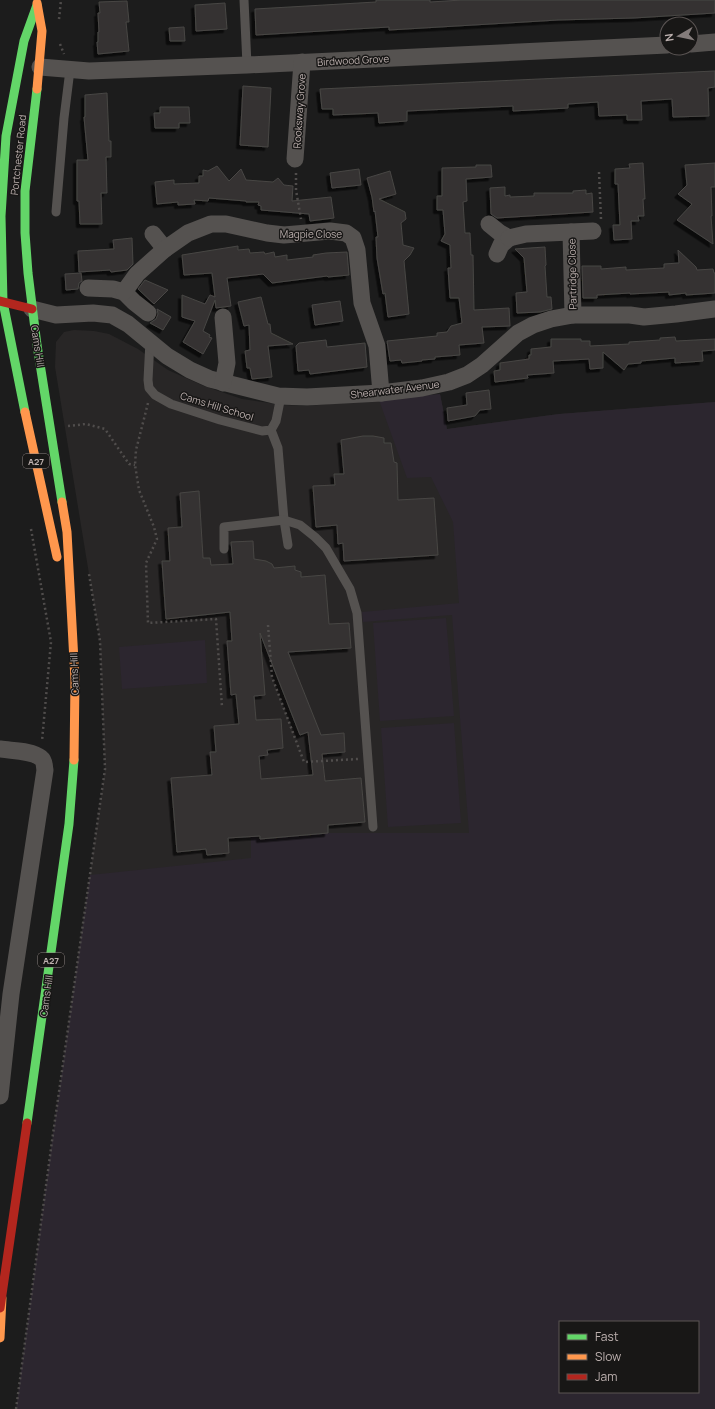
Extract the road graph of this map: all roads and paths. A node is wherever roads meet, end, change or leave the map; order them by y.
1 (244, 0) edge
2 (38, 2) edge
3 (715, 42) edge
4 (699, 43) edge
5 (659, 45) edge
6 (302, 62) junction
7 (247, 65) junction
8 (40, 67) junction
9 (70, 70) junction
10 (296, 159) joint
11 (599, 172) dead end
12 (56, 212) dead end
13 (489, 224) dead end
14 (593, 231) joint
15 (571, 232) junction
16 (153, 234) dead end
17 (303, 234) junction
18 (509, 238) junction
19 (165, 249) junction
20 (497, 254) dead end
21 (88, 288) dead end
22 (124, 292) junction
23 (2, 302) edge
24 (32, 309) junction
25 (715, 309) edge
26 (148, 313) dead end
27 (573, 316) junction
28 (223, 317) dead end
29 (150, 342) junction
30 (224, 383) junction
31 (381, 393) junction
32 (155, 395) junction
33 (281, 396) junction
34 (63, 427) dead end
35 (271, 430) junction
36 (135, 465) junction
37 (284, 520) junction
38 (30, 526) dead end
39 (288, 545) dead end
40 (224, 549) dead end
41 (71, 620) junction
42 (268, 626) dead end
43 (103, 705) dead end
44 (222, 707) dead end
45 (0, 749) edge
46 (34, 755) junction
47 (368, 759) junction
48 (373, 827) dead end
49 (0, 1096) edge
50 (2, 1298) junction
51 (0, 1308) edge
52 (0, 1338) edge
53 (16, 1409) edge

1 - 7 lane
2 - 8 main road, Portchester Road / A27
2 - 23 main road, Portchester Road / A27
3 - 4 street
5 - 6 street, Birdwood Grove
6 - 7 street, Birdwood Grove
6 - 10 street, Rooksway Grove
7 - 9 street, Birdwood Grove
8 - 9 street, Birdwood Grove
8 - 24 main road, Portchester Road / A27
9 - 12 lane
10 - 17 path
11 - 14 path
13 - 18 street
14 - 15 street, Partridge Close
15 - 18 street, Partridge Close
15 - 27 street, Partridge Close
16 - 19 street
17 - 19 street, Magpie Close
17 - 31 street, Magpie Close
18 - 20 street
19 - 22 street, Magpie Close
21 - 22 street
22 - 26 street
23 - 24 main road
23 - 41 main road, Cams Hill / A27
24 - 29 street, Shearwater Avenue
24 - 41 main road, Cams Hill / A27
25 - 27 street, Shearwater Avenue
27 - 31 street, Shearwater Avenue
28 - 30 street
29 - 30 street, Shearwater Avenue
29 - 32 lane
30 - 33 street, Shearwater Avenue
31 - 33 street, Shearwater Avenue
32 - 35 lane, Cams Hill School
32 - 36 path
33 - 35 lane
34 - 36 path
35 - 37 lane
36 - 44 path
37 - 39 lane
37 - 40 lane
37 - 47 lane
38 - 46 path
41 - 50 main road, Cams Hill / A27
42 - 47 path
43 - 53 path
45 - 46 street
46 - 49 street
47 - 48 lane
50 - 51 main road, Cams Hill / A27
50 - 52 main road, Cams Hill / A27

